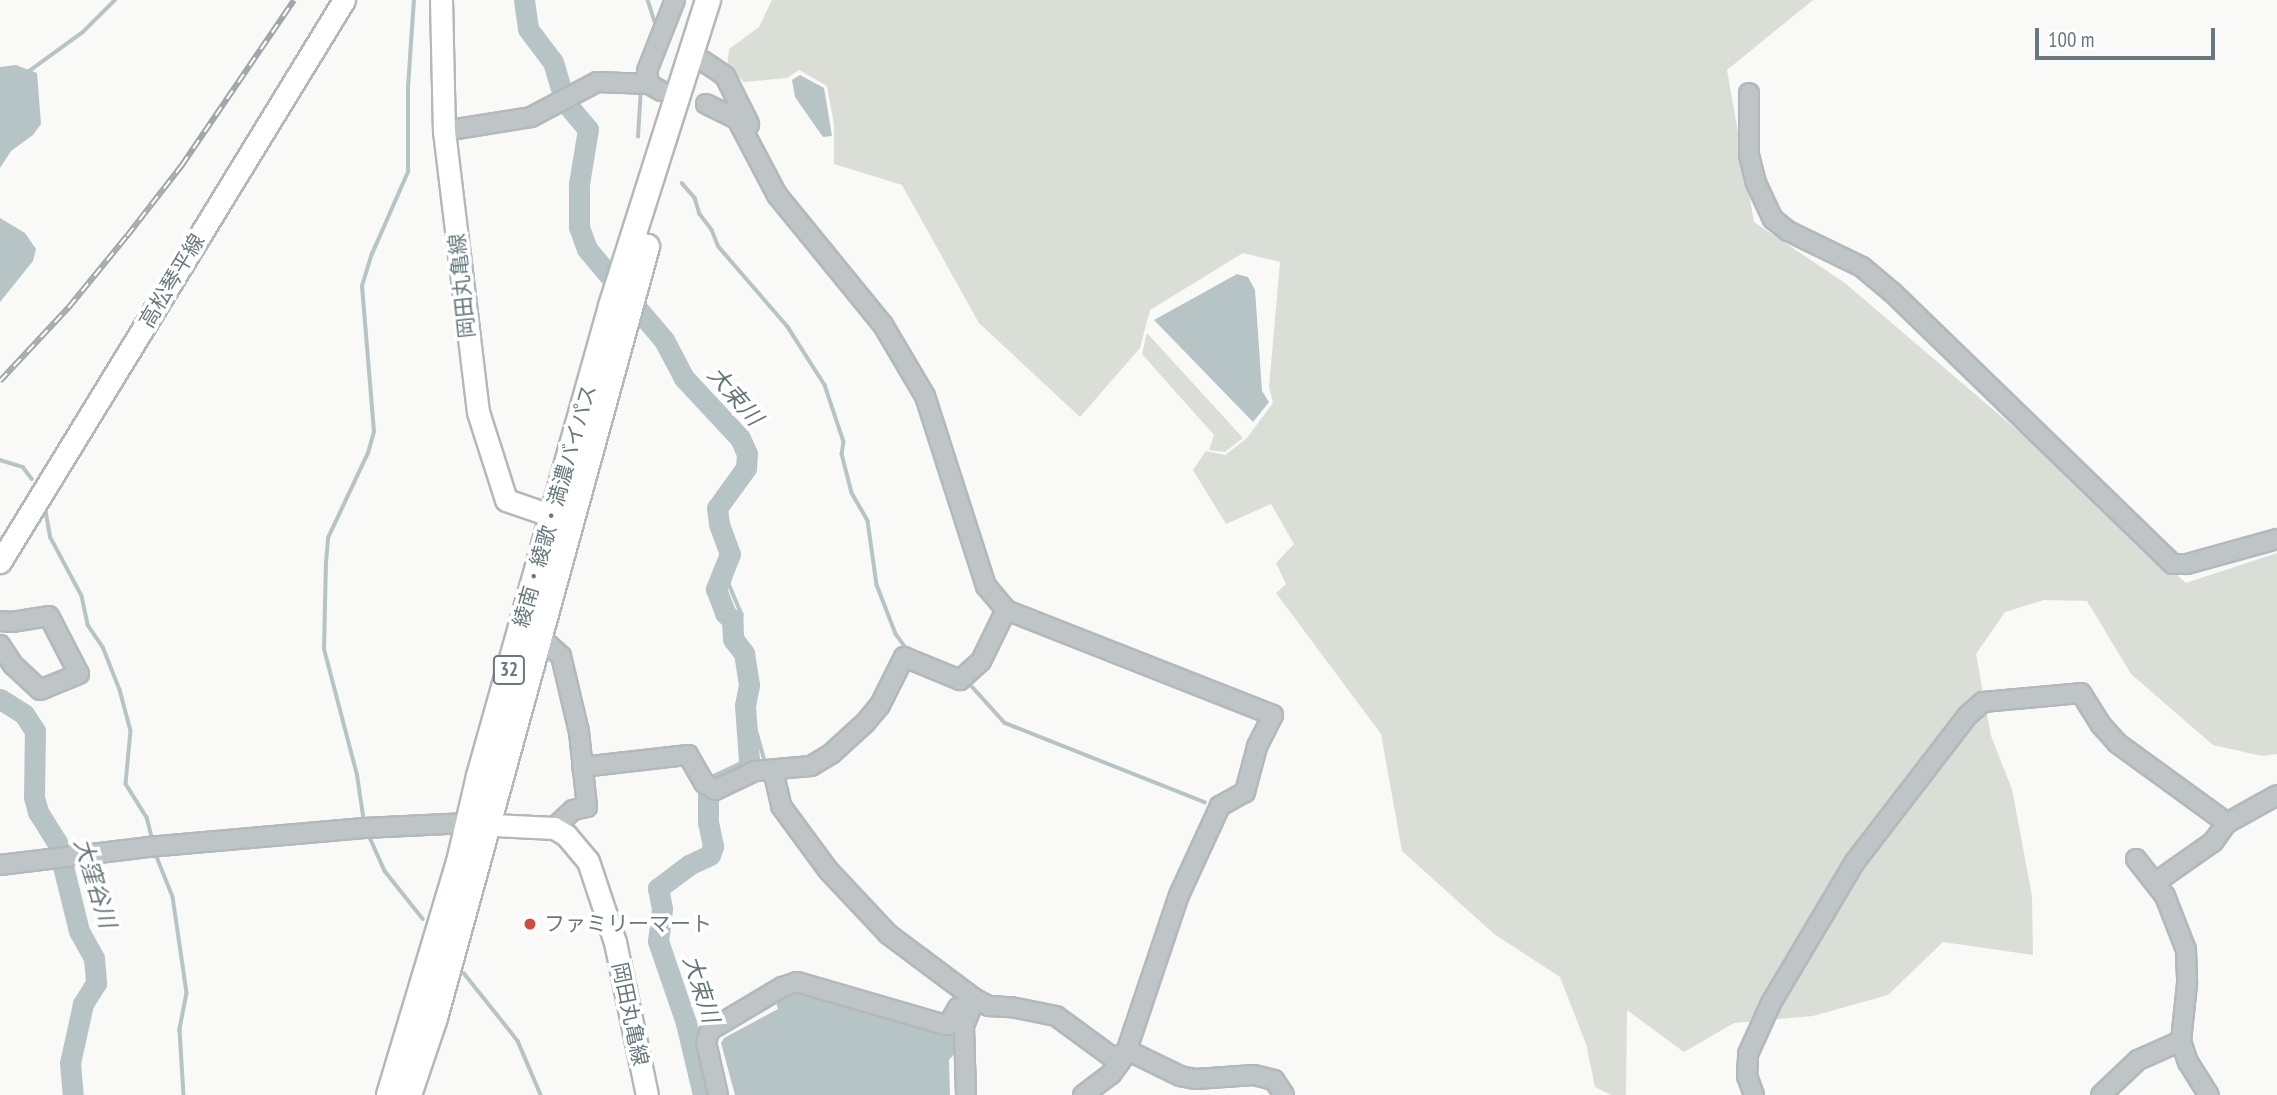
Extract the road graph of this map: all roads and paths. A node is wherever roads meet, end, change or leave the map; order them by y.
1 (344, 0) edge
2 (441, 0) edge
3 (675, 0) edge
4 (708, 0) edge
5 (725, 0) edge
6 (704, 61) junction
7 (1749, 93) dead end
8 (706, 104) dead end
9 (444, 131) junction
10 (751, 143) junction
11 (630, 276) junction
12 (561, 519) junction
13 (2277, 539) edge
14 (0, 562) edge
15 (1006, 610) junction
16 (0, 621) edge
17 (541, 638) junction
18 (0, 645) edge
19 (582, 767) junction
20 (769, 770) junction
21 (2276, 797) edge
22 (2227, 823) junction
23 (477, 824) junction
24 (554, 828) junction
25 (2136, 859) dead end
26 (0, 865) edge
27 (2156, 882) junction
28 (970, 1006) junction
29 (2181, 1041) junction
30 (1122, 1059) junction
31 (965, 1069) junction
32 (389, 1095) edge
33 (409, 1095) edge
34 (646, 1095) edge
35 (718, 1095) edge
36 (966, 1095) edge
37 (978, 1095) edge
38 (1083, 1095) edge
39 (1284, 1095) edge
40 (1754, 1095) edge
41 (2101, 1095) edge
42 (2209, 1095) edge

1 - 14 main road, 高松琴平線
2 - 9 main road, 岡田丸亀線
3 - 9 street
4 - 11 highway, 綾南・綾歌・満濃バイパス / 32
5 - 6 highway, 綾南・綾歌・満濃バイパス / 32
6 - 10 street
6 - 11 highway, 綾南・綾歌・満濃バイパス / 32
7 - 13 street
8 - 10 street
9 - 12 main road, 岡田丸亀線
10 - 15 street
11 - 12 highway, 綾南・綾歌・満濃バイパス / 32
12 - 17 highway, 綾南・綾歌・満濃バイパス / 32
12 - 23 highway, 綾南・綾歌・満濃バイパス / 32
15 - 20 street
15 - 30 street
16 - 18 street
17 - 19 street
17 - 23 highway, 綾南・綾歌・満濃バイパス / 32
19 - 20 street
19 - 24 street
20 - 28 street
21 - 22 street
22 - 27 street
22 - 40 street
23 - 24 main road
23 - 26 street
23 - 32 highway, 綾南・綾歌・満濃バイパス / 32
23 - 33 highway, 綾南・綾歌・満濃バイパス / 32
24 - 34 main road, 岡田丸亀線
25 - 27 street
27 - 29 street
28 - 30 street
28 - 31 street
28 - 35 street
29 - 41 street
29 - 42 street
30 - 38 street
30 - 39 street
31 - 36 street
31 - 37 street

